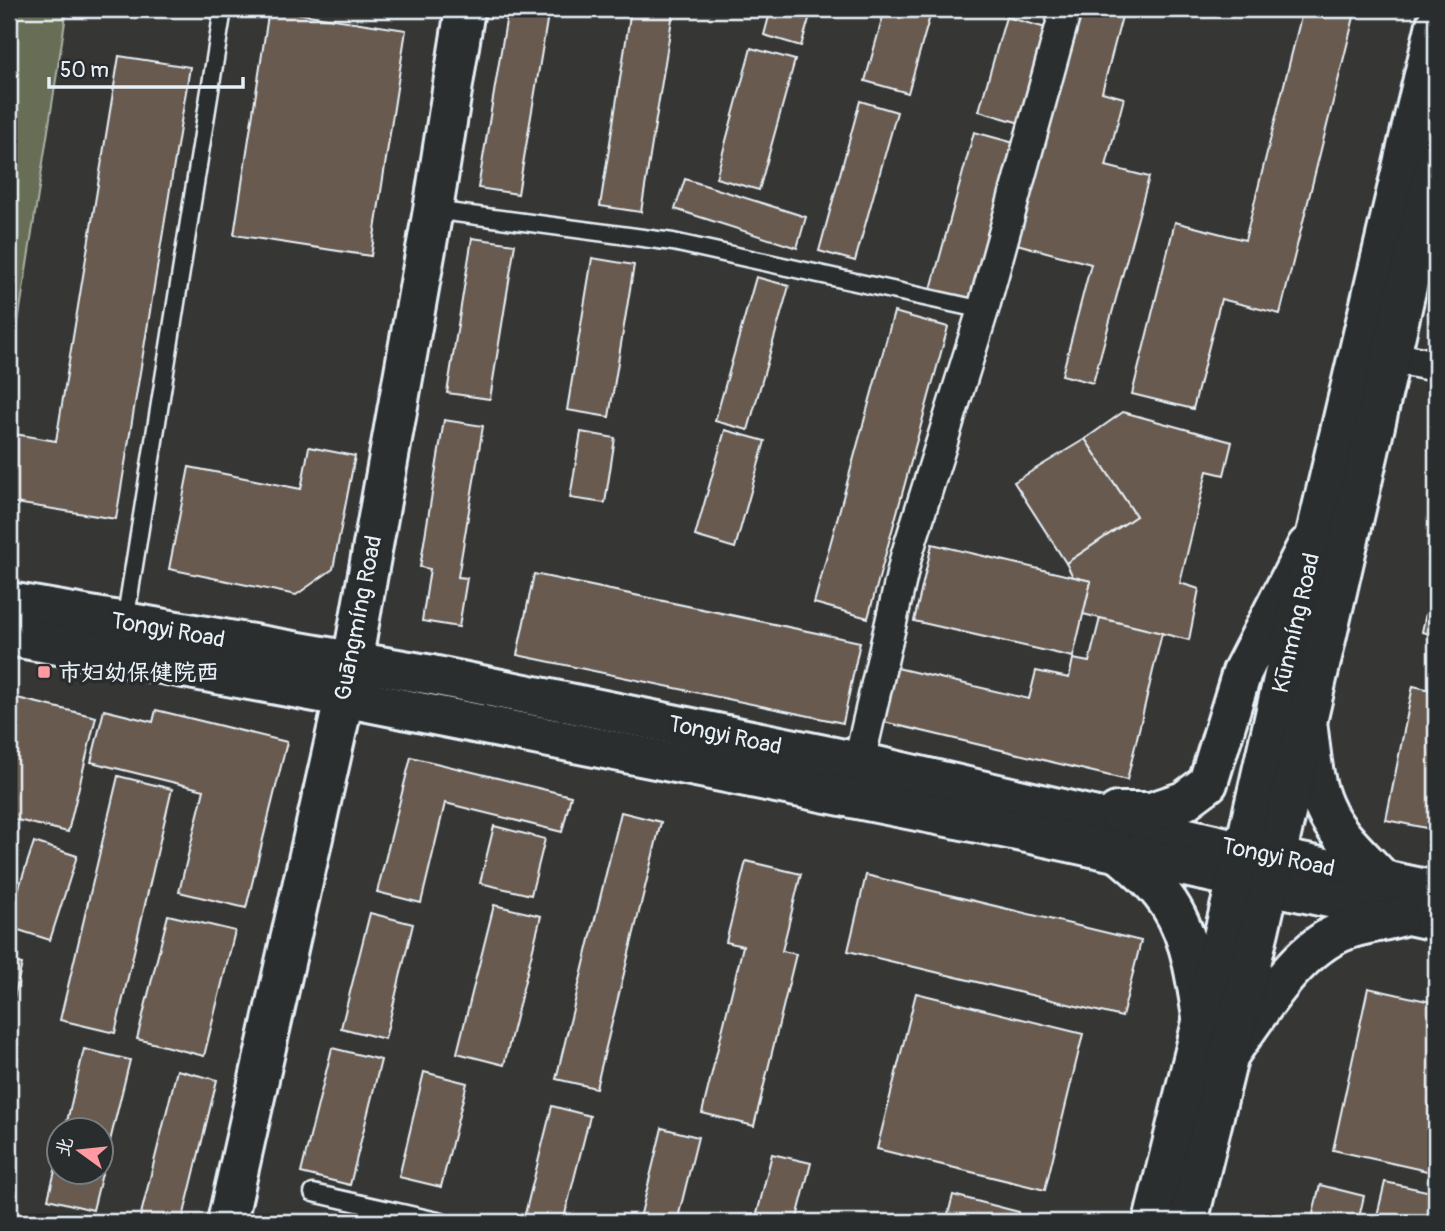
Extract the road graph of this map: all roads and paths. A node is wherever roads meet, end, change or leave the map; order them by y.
1 (223, 9) edge
2 (1066, 9) edge
3 (458, 10) edge
4 (1436, 24) edge
5 (1436, 160) edge
6 (433, 210) junction
7 (982, 310) junction
8 (1391, 357) junction
9 (1436, 366) edge
10 (1318, 526) junction
11 (9, 602) edge
12 (125, 622) junction
13 (9, 636) edge
14 (347, 680) junction
15 (1306, 718) junction
16 (859, 762) junction
17 (1085, 812) junction
18 (1117, 851) junction
19 (1257, 867) junction
20 (1382, 879) junction
21 (1427, 909) edge
22 (1202, 1017) junction
23 (1228, 1056) junction
24 (313, 1193) dead end
25 (226, 1222) edge
26 (442, 1222) edge
27 (1153, 1222) edge
28 (1188, 1222) edge

1 - 12 lane
2 - 7 street
3 - 6 main road, Guāngmíng Road
4 - 10 main road, Kūnmíng Road
5 - 8 main road, Kūnmíng Road
6 - 7 lane
6 - 14 main road, Guāngmíng Road
7 - 16 street
8 - 9 street
8 - 15 main road, Kūnmíng Road
10 - 17 main road
10 - 19 main road, Kūnmíng Road
11 - 12 main road, Tongyi Road
12 - 14 main road, Tongyi Road
13 - 14 main road, Tongyi Road
14 - 16 main road, Tongyi Road
14 - 18 main road, Tongyi Road
14 - 25 main road, Guāngmíng Road
15 - 19 main road, Kūnmíng Road
15 - 20 main road
16 - 17 main road, Tongyi Road
17 - 19 main road, Tongyi Road
18 - 19 main road, Tongyi Road
18 - 22 main road
19 - 20 main road, Tongyi Road
19 - 21 main road, Tongyi Road
19 - 22 main road, Kūnmíng Road
19 - 23 main road, Kūnmíng Road
20 - 21 main road, Tongyi Road
21 - 23 main road
22 - 27 main road, Kūnmíng Road
23 - 28 main road, Kūnmíng Road
24 - 26 lane

